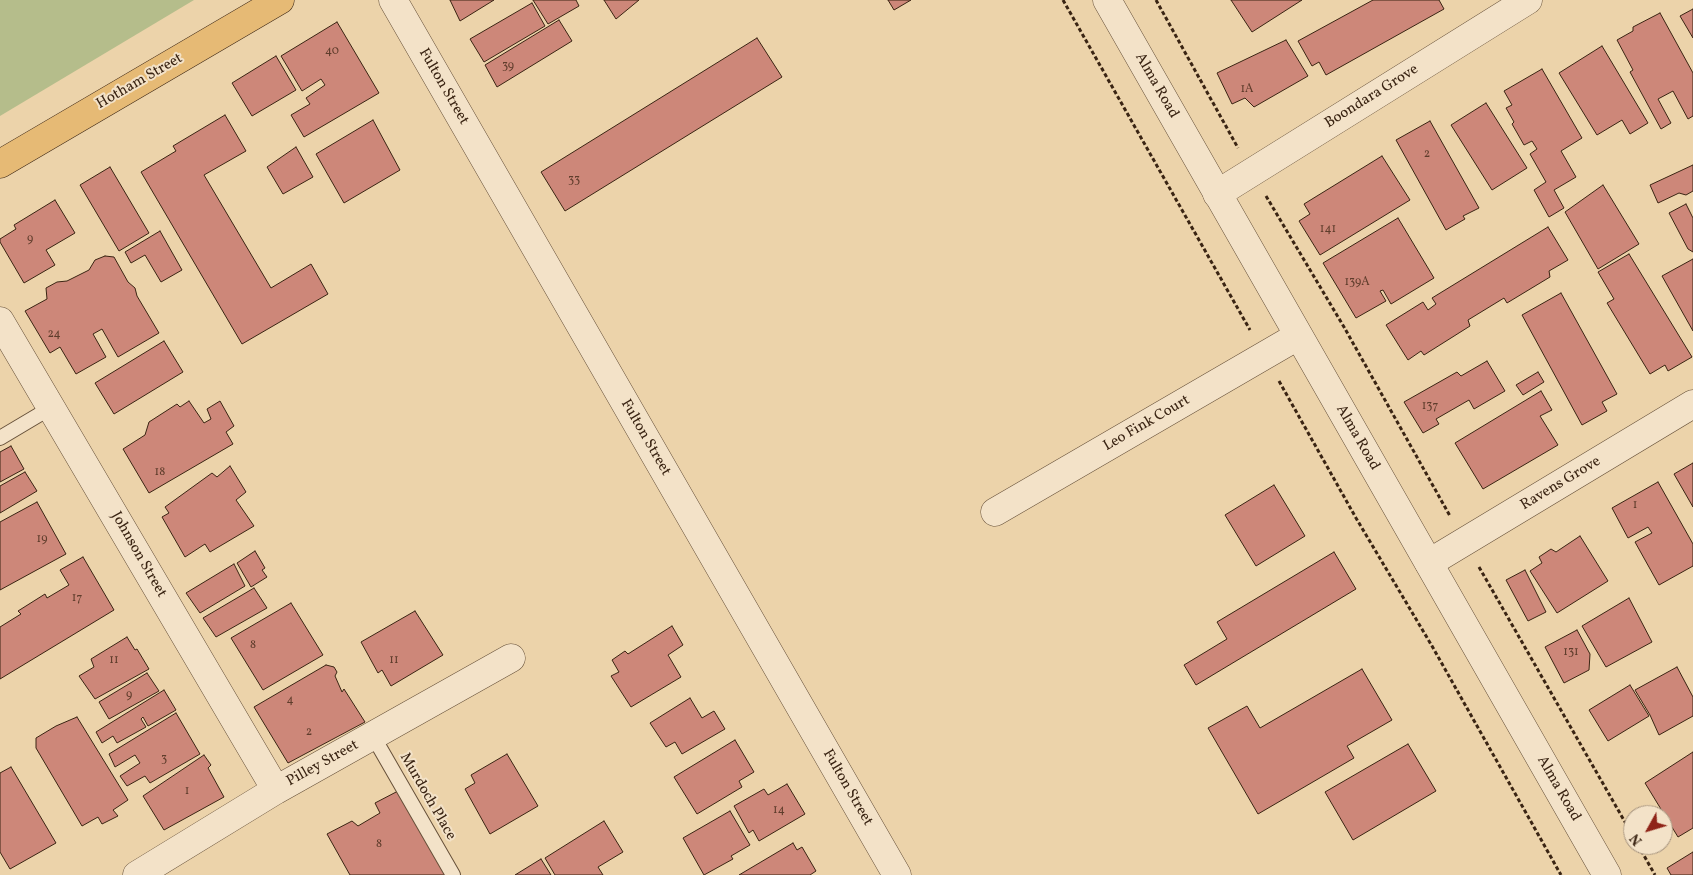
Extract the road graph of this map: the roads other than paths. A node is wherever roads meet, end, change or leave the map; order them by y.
1 (280, 0) edge
2 (393, 0) edge
3 (1108, 0) edge
4 (1528, 0) edge
5 (0, 164) edge
6 (1217, 194) junction
7 (0, 321) edge
8 (1298, 336) junction
9 (1693, 404) edge
10 (52, 407) junction
11 (0, 438) edge
12 (995, 512) dead end
13 (1429, 563) junction
14 (511, 658) dead end
15 (373, 736) junction
16 (276, 790) junction
17 (137, 875) edge
18 (453, 875) edge
19 (897, 875) edge
20 (1607, 875) edge

1 - 5 main road, Hotham Street
2 - 19 street, Fulton Street
3 - 6 street, Alma Road
4 - 6 street, Boondara Grove
6 - 8 street, Alma Road
7 - 10 street, Johnson Street
8 - 12 street, Leo Fink Court
8 - 13 street, Alma Road
9 - 13 street, Ravens Grove
10 - 11 lane
10 - 16 street, Johnson Street
13 - 20 street, Alma Road
14 - 15 street, Pilley Street
15 - 16 street, Pilley Street
15 - 18 lane, Murdoch Place
16 - 17 street, Pilley Street

